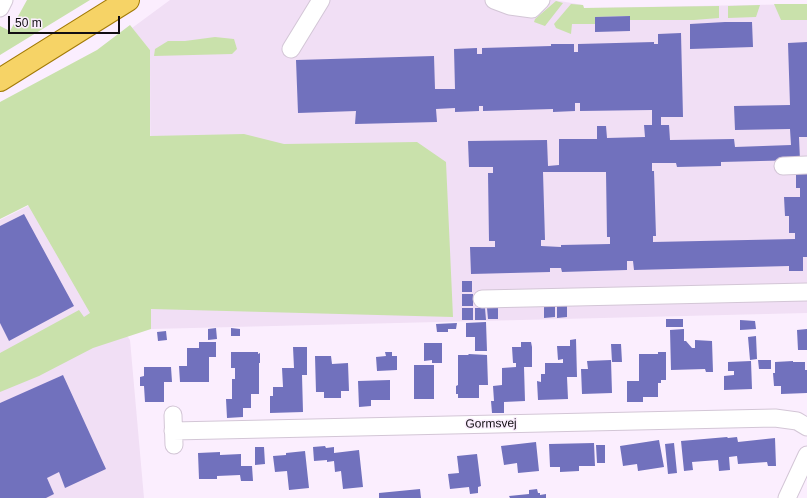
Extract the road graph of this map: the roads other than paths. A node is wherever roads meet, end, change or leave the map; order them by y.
1 (4, 0) edge
2 (128, 0) edge
3 (321, 0) edge
4 (494, 0) edge
5 (541, 0) edge
6 (0, 8) edge
7 (291, 50) dead end
8 (0, 80) edge
9 (807, 165) edge
10 (783, 166) dead end
11 (807, 292) edge
12 (482, 299) dead end
13 (807, 427) edge
14 (173, 430) dead end
15 (807, 455) edge
16 (787, 498) edge

1 - 6 street
2 - 8 main road
3 - 7 street
4 - 5 street
9 - 10 street
11 - 12 street
13 - 14 street, Gormsvej
15 - 16 street

